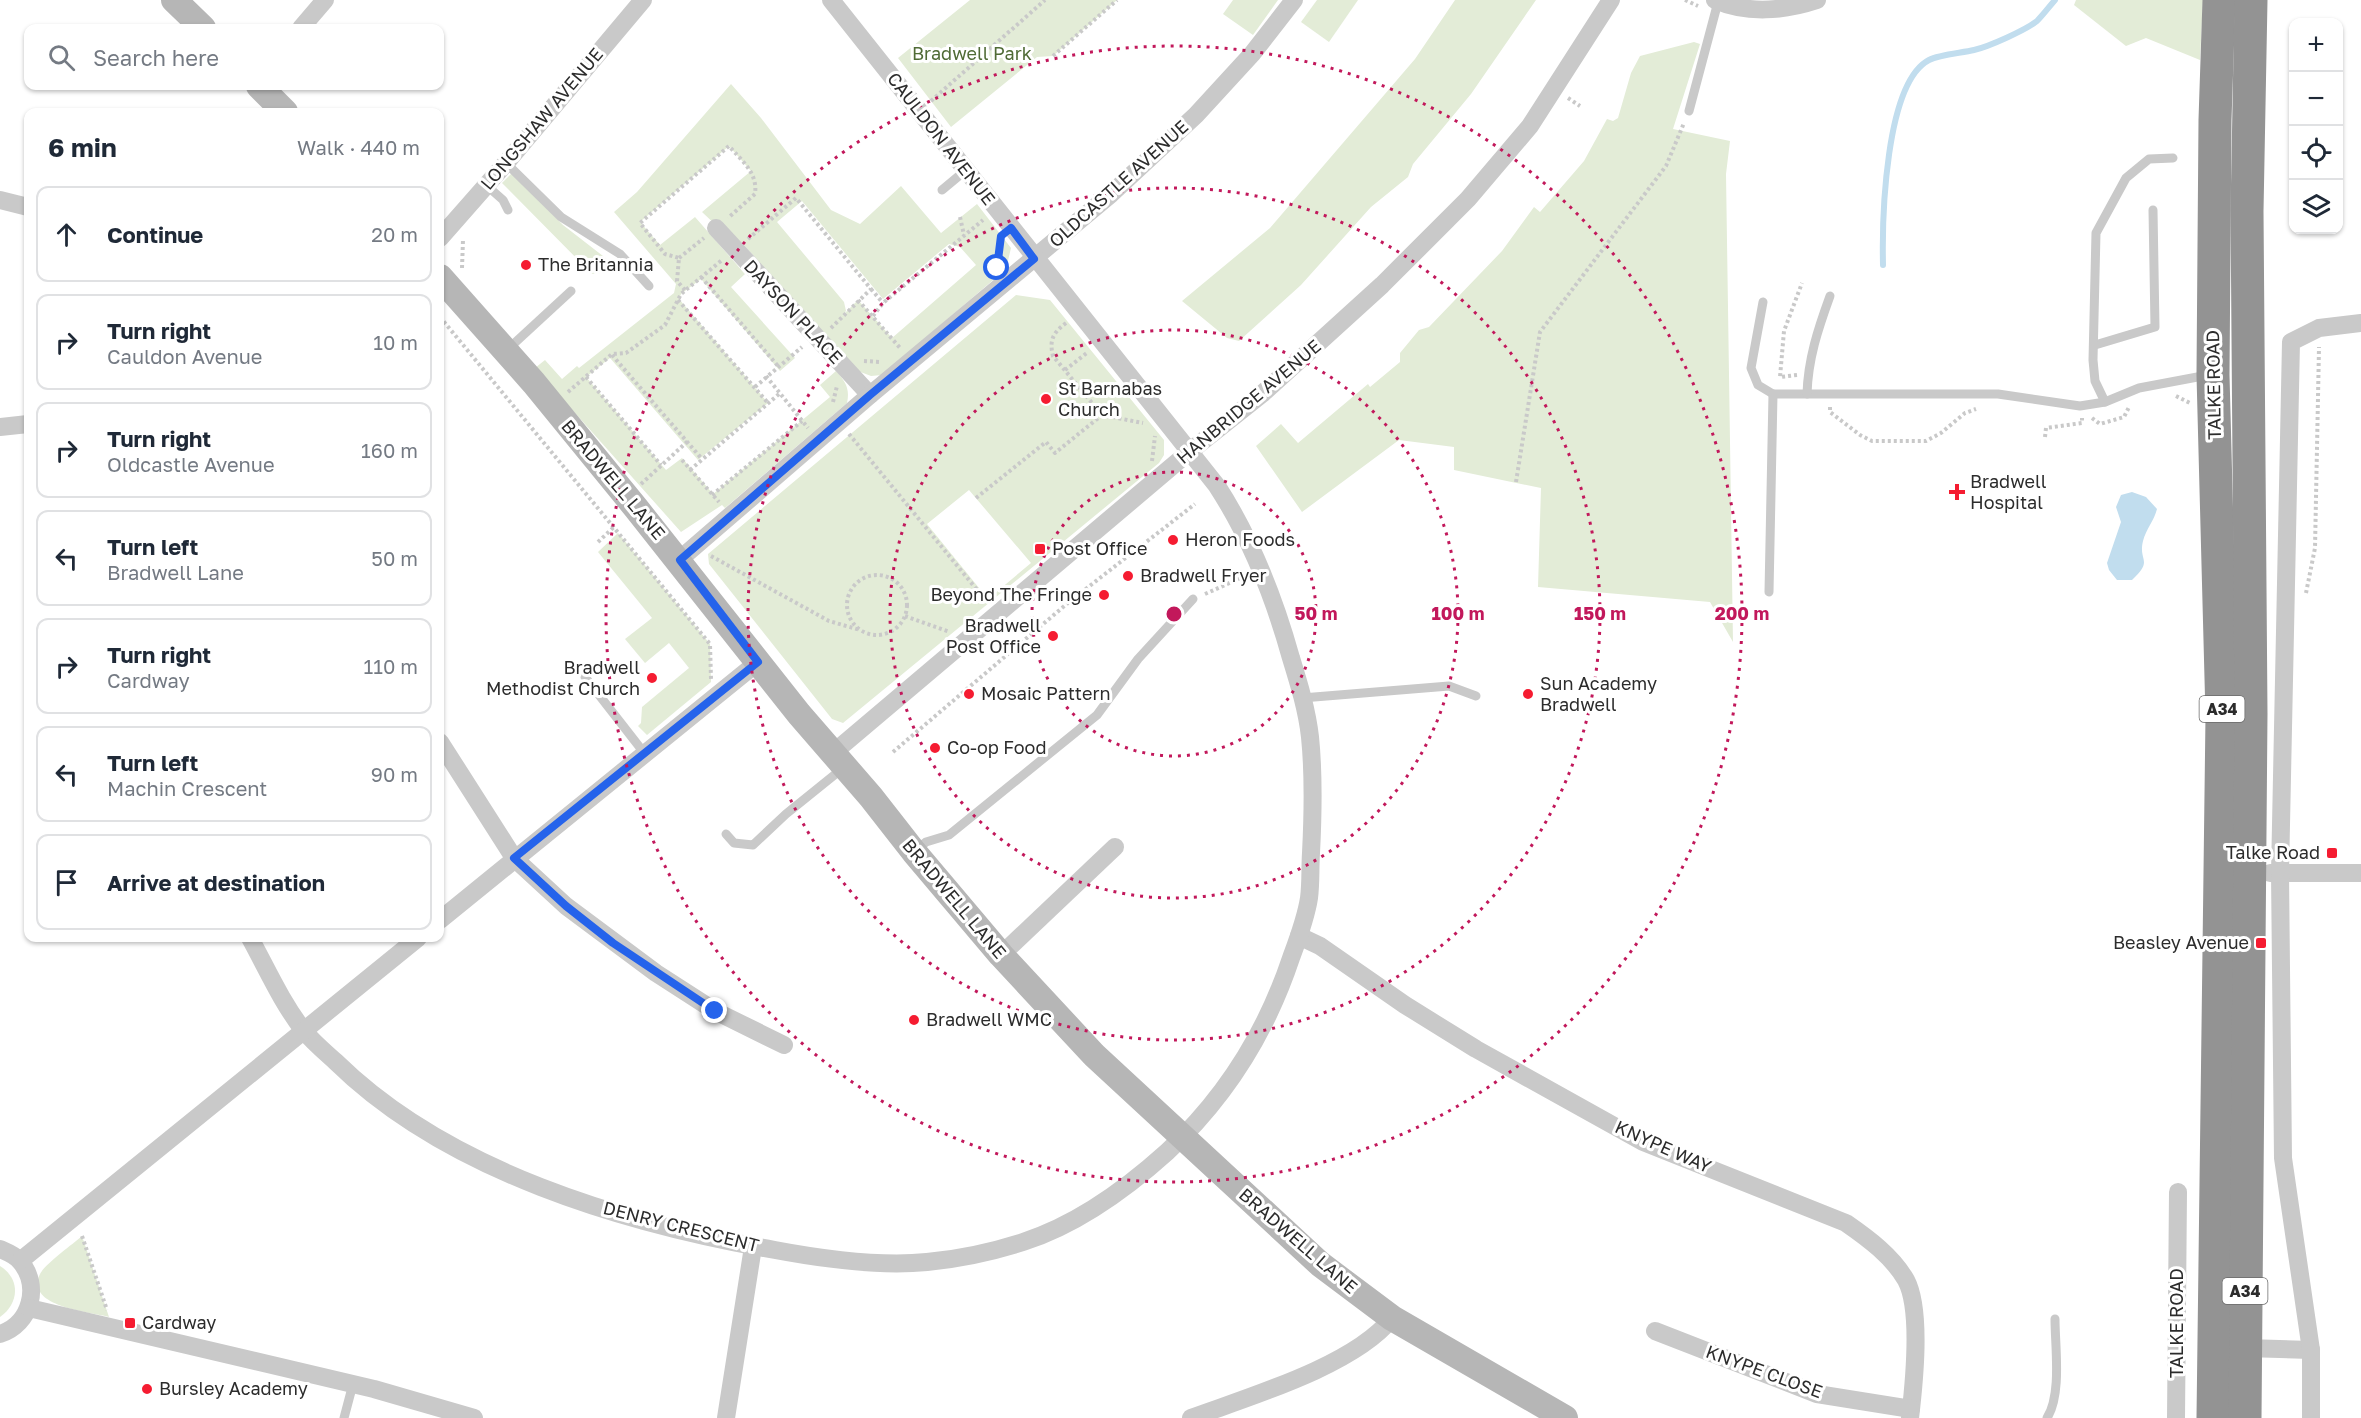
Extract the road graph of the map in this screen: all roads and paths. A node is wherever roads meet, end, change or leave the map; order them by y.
1 (174, 0) edge
2 (325, 0) edge
3 (643, 0) edge
4 (831, 0) edge
5 (1045, 0) edge
6 (1117, 0) edge
7 (1294, 0) edge
8 (1611, 0) edge
9 (1817, 0) edge
10 (2219, 0) edge
11 (2251, 0) edge
12 (1717, 1) edge
13 (199, 24) edge
14 (304, 24) edge
15 (1053, 56) dead end
16 (263, 90) edge
17 (1566, 96) dead end
18 (1580, 106) dead end
19 (281, 108) edge
20 (921, 111) junction
21 (1689, 111) joint
22 (2173, 158) dead end
23 (506, 163) junction
24 (966, 170) junction
25 (486, 185) junction
26 (942, 190) dead end
27 (0, 200) edge
28 (24, 206) edge
29 (508, 210) dead end
30 (2153, 210) dead end
31 (2247, 211) junction
32 (960, 217) dead end
33 (986, 217) dead end
34 (716, 228) junction
35 (1011, 228) junction
36 (444, 233) edge
37 (964, 235) junction
38 (463, 238) dead end
39 (732, 252) junction
40 (680, 258) junction
41 (1034, 259) junction
42 (997, 268) dead end
43 (451, 274) edge
44 (701, 277) junction
45 (649, 286) dead end
46 (871, 289) junction
47 (686, 290) junction
48 (571, 291) dead end
49 (1830, 296) dead end
50 (678, 300) junction
51 (858, 300) junction
52 (1763, 302) dead end
53 (883, 303) junction
54 (873, 316) junction
55 (1070, 316) junction
56 (444, 322) edge
57 (2361, 323) edge
58 (2319, 328) junction
59 (817, 337) junction
60 (1101, 342) junction
61 (2095, 345) junction
62 (902, 350) dead end
63 (505, 351) junction
64 (612, 354) junction
65 (858, 361) dead end
66 (886, 362) dead end
67 (778, 366) junction
68 (1065, 370) junction
69 (2213, 375) junction
70 (586, 376) junction
71 (766, 376) junction
72 (837, 385) dead end
73 (754, 387) junction
74 (779, 394) junction
75 (1773, 394) junction
76 (1807, 394) junction
77 (870, 395) junction
78 (2169, 395) dead end
79 (562, 396) dead end
80 (2105, 402) junction
81 (2136, 402) dead end
82 (768, 403) junction
83 (832, 404) dead end
84 (2194, 412) dead end
85 (1102, 415) junction
86 (802, 421) junction
87 (24, 424) edge
88 (1152, 424) dead end
89 (0, 427) edge
90 (847, 430) junction
91 (1160, 434) dead end
92 (2045, 436) dead end
93 (818, 440) junction
94 (688, 441) junction
95 (1190, 452) junction
96 (702, 459) junction
97 (682, 460) dead end
98 (1159, 463) dead end
99 (662, 465) junction
100 (690, 470) junction
101 (1516, 482) dead end
102 (712, 495) junction
103 (976, 498) dead end
104 (632, 502) junction
105 (1195, 504) dead end
106 (731, 515) junction
107 (614, 527) junction
108 (598, 542) dead end
109 (717, 546) dead end
110 (708, 554) junction
111 (680, 560) junction
112 (709, 564) dead end
113 (1262, 569) junction
114 (1770, 592) dead end
115 (1193, 599) joint
116 (2285, 608) junction
117 (997, 615) junction
118 (905, 616) junction
119 (860, 630) junction
120 (968, 638) junction
121 (758, 662) junction
122 (585, 677) dead end
123 (711, 682) dead end
124 (1476, 696) dead end
125 (1302, 698) junction
126 (444, 748) edge
127 (893, 752) dead end
128 (645, 754) junction
129 (839, 760) junction
130 (726, 834) dead end
131 (1115, 847) dead end
132 (914, 852) junction
133 (514, 858) junction
134 (2250, 872) junction
135 (2361, 873) edge
136 (444, 917) edge
137 (1299, 936) junction
138 (252, 942) edge
139 (413, 942) edge
140 (1001, 955) junction
141 (304, 1032) junction
142 (784, 1045) dead end
143 (1182, 1138) junction
144 (2178, 1192) dead end
145 (82, 1236) dead end
146 (753, 1246) junction
147 (0, 1249) edge
148 (20, 1261) junction
149 (29, 1308) junction
150 (109, 1317) dead end
151 (1392, 1318) junction
152 (2055, 1319) dead end
153 (1654, 1331) dead end
154 (0, 1334) edge
155 (2311, 1350) junction
156 (2245, 1358) junction
157 (353, 1384) junction
158 (1910, 1413) edge
159 (344, 1418) edge
160 (474, 1418) edge
161 (726, 1418) edge
162 (1191, 1418) edge
163 (1564, 1418) edge
164 (2047, 1418) edge
165 (2176, 1418) edge
166 (2213, 1418) edge
167 (2234, 1418) edge
168 (2245, 1418) edge
169 (2311, 1418) edge

1 - 13 street
2 - 14 street
3 - 23 street, LONGSHAW AVENUE
4 - 20 street, CAULDON AVENUE
5 - 20 path
6 - 15 path
7 - 41 street, OLDCASTLE AVENUE
8 - 95 street, HANBRIDGE AVENUE
9 - 12 street
10 - 69 highway, TALKE ROAD / A34
11 - 31 highway, TALKE ROAD / A34
12 - 21 lane
16 - 19 street
17 - 18 path
20 - 24 street, CAULDON AVENUE
21 - 101 path
22 - 61 lane
23 - 25 street, LONGSHAW AVENUE
23 - 45 lane
24 - 26 lane
24 - 35 street, CAULDON AVENUE
25 - 29 lane
25 - 36 street, LONGSHAW AVENUE
27 - 28 street
30 - 61 lane
31 - 69 highway
31 - 134 highway, TALKE ROAD / A34
32 - 37 path
33 - 37 path
34 - 39 street, DAYSON PLACE
34 - 40 path
34 - 40 path
35 - 41 street, CAULDON AVENUE
35 - 42 path
37 - 53 path
38 - 43 path
39 - 44 path
39 - 46 path
39 - 59 street, DAYSON PLACE
40 - 47 path
41 - 55 street, CAULDON AVENUE
41 - 77 street, OLDCASTLE AVENUE
43 - 63 street, BRADWELL LANE
44 - 47 path
44 - 67 path
46 - 51 path
46 - 53 path
47 - 50 path
48 - 63 lane
49 - 76 lane
50 - 64 path
50 - 73 path
51 - 54 path
51 - 59 path
52 - 75 lane
53 - 54 path
54 - 62 path
55 - 60 street, CAULDON AVENUE
55 - 68 path
56 - 107 path
57 - 58 street, TALKE ROAD
58 - 116 path
58 - 116 street, TALKE ROAD
59 - 67 path
59 - 77 street, DAYSON PLACE
60 - 68 path
60 - 95 street, CAULDON AVENUE
61 - 80 lane
63 - 104 street, BRADWELL LANE
64 - 70 path
64 - 94 path
65 - 66 path
67 - 71 path
68 - 85 path
69 - 80 lane
69 - 134 highway, TALKE ROAD / A34
70 - 79 path
70 - 99 path
71 - 73 path
71 - 74 path
72 - 83 path
73 - 82 path
74 - 82 path
74 - 86 path
75 - 76 lane
75 - 114 lane
76 - 80 lane
77 - 90 street, OLDCASTLE AVENUE
78 - 84 path
81 - 92 path
82 - 96 path
85 - 88 path
85 - 103 path
86 - 93 path
86 - 102 path
87 - 89 street
90 - 93 street, OLDCASTLE AVENUE
90 - 117 path
91 - 98 path
93 - 106 street, OLDCASTLE AVENUE
94 - 96 path
94 - 99 path
95 - 113 street, CAULDON AVENUE
95 - 117 street, HANBRIDGE AVENUE
96 - 100 path
97 - 100 path
99 - 104 path
100 - 102 path
102 - 106 path
104 - 107 path
104 - 111 street, BRADWELL LANE
105 - 127 path
106 - 111 street, OLDCASTLE AVENUE
107 - 108 path
107 - 123 path
109 - 110 path
110 - 112 path
110 - 119 path
111 - 121 street, BRADWELL LANE
113 - 115 path
113 - 125 street, CAULDON AVENUE
115 - 132 lane
116 - 134 street, TALKE ROAD
117 - 120 street, HANBRIDGE AVENUE
118 - 119 path
118 - 119 path
118 - 120 path
120 - 129 street, HANBRIDGE AVENUE
121 - 128 street
121 - 129 street, BRADWELL LANE
122 - 128 lane
124 - 125 lane
125 - 137 street, CAULDON AVENUE
126 - 133 street
128 - 133 street
129 - 130 lane
129 - 132 street, BRADWELL LANE
131 - 140 street
132 - 140 street, BRADWELL LANE
133 - 136 street
133 - 142 street
134 - 135 street
134 - 155 street
134 - 156 highway, TALKE ROAD / A34
134 - 166 highway, TALKE ROAD / A34
137 - 143 street, CAULDON AVENUE
137 - 158 street, KNYPE WAY
138 - 141 street, DENRY CRESCENT
139 - 141 street
140 - 143 street, BRADWELL LANE
141 - 146 street, DENRY CRESCENT
141 - 148 street
143 - 146 street, DENRY CRESCENT
143 - 151 street, BRADWELL LANE
144 - 165 street, TALKE ROAD
145 - 150 path
146 - 161 street
147 - 148 street
148 - 149 street
149 - 154 street
149 - 157 street
151 - 162 street
151 - 163 street, BRADWELL LANE
152 - 164 lane
153 - 158 street, KNYPE CLOSE
155 - 156 street
155 - 169 street
156 - 167 highway, TALKE ROAD / A34
156 - 168 highway, TALKE ROAD / A34
157 - 159 lane
157 - 160 street

